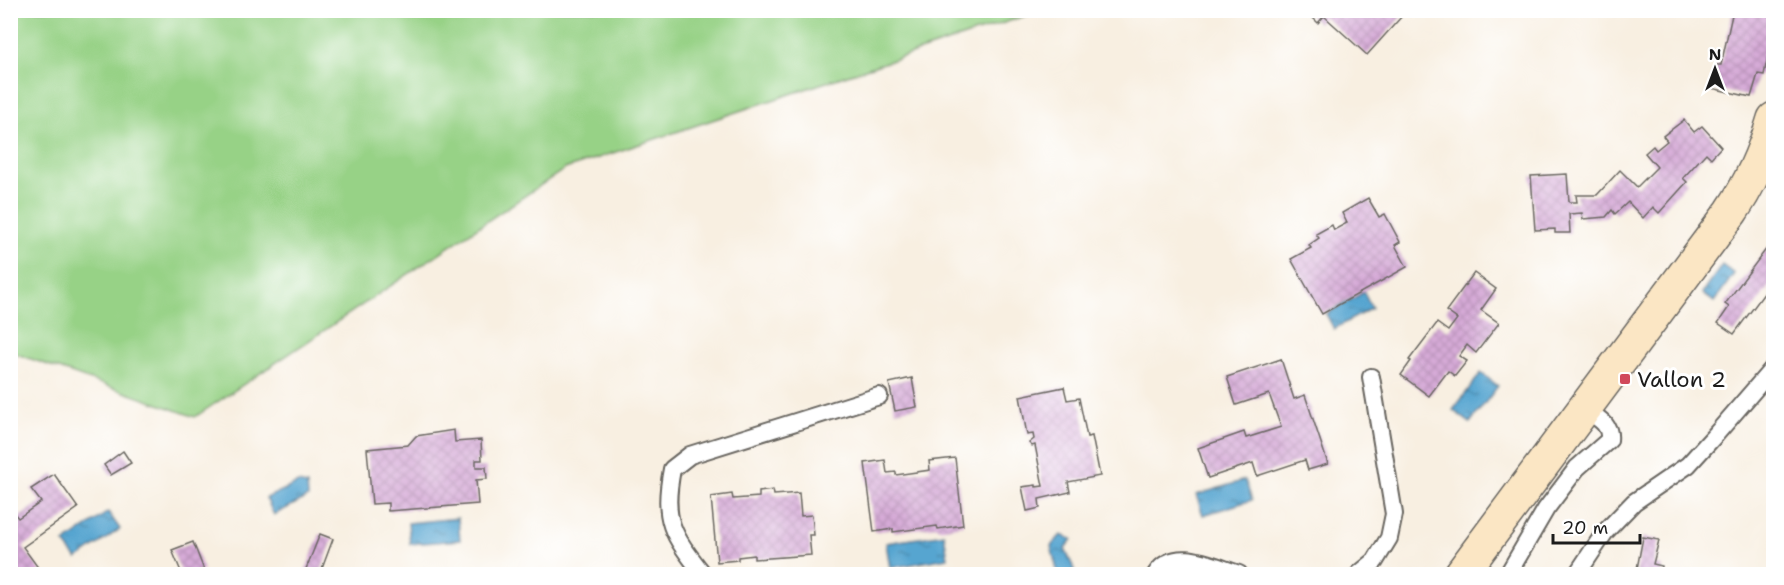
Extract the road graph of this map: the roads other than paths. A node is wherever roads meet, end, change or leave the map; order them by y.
1 (1773, 119) edge
2 (1773, 367) edge
3 (1371, 377) dead end
4 (879, 396) dead end
5 (1585, 409) junction
6 (703, 574) edge
7 (1156, 574) edge
8 (1239, 574) edge
9 (1359, 574) edge
10 (1461, 574) edge
11 (1508, 574) edge
12 (1577, 574) edge

1 - 5 street
2 - 12 lane
3 - 9 lane
4 - 6 lane
5 - 10 street
5 - 11 lane
7 - 8 lane

